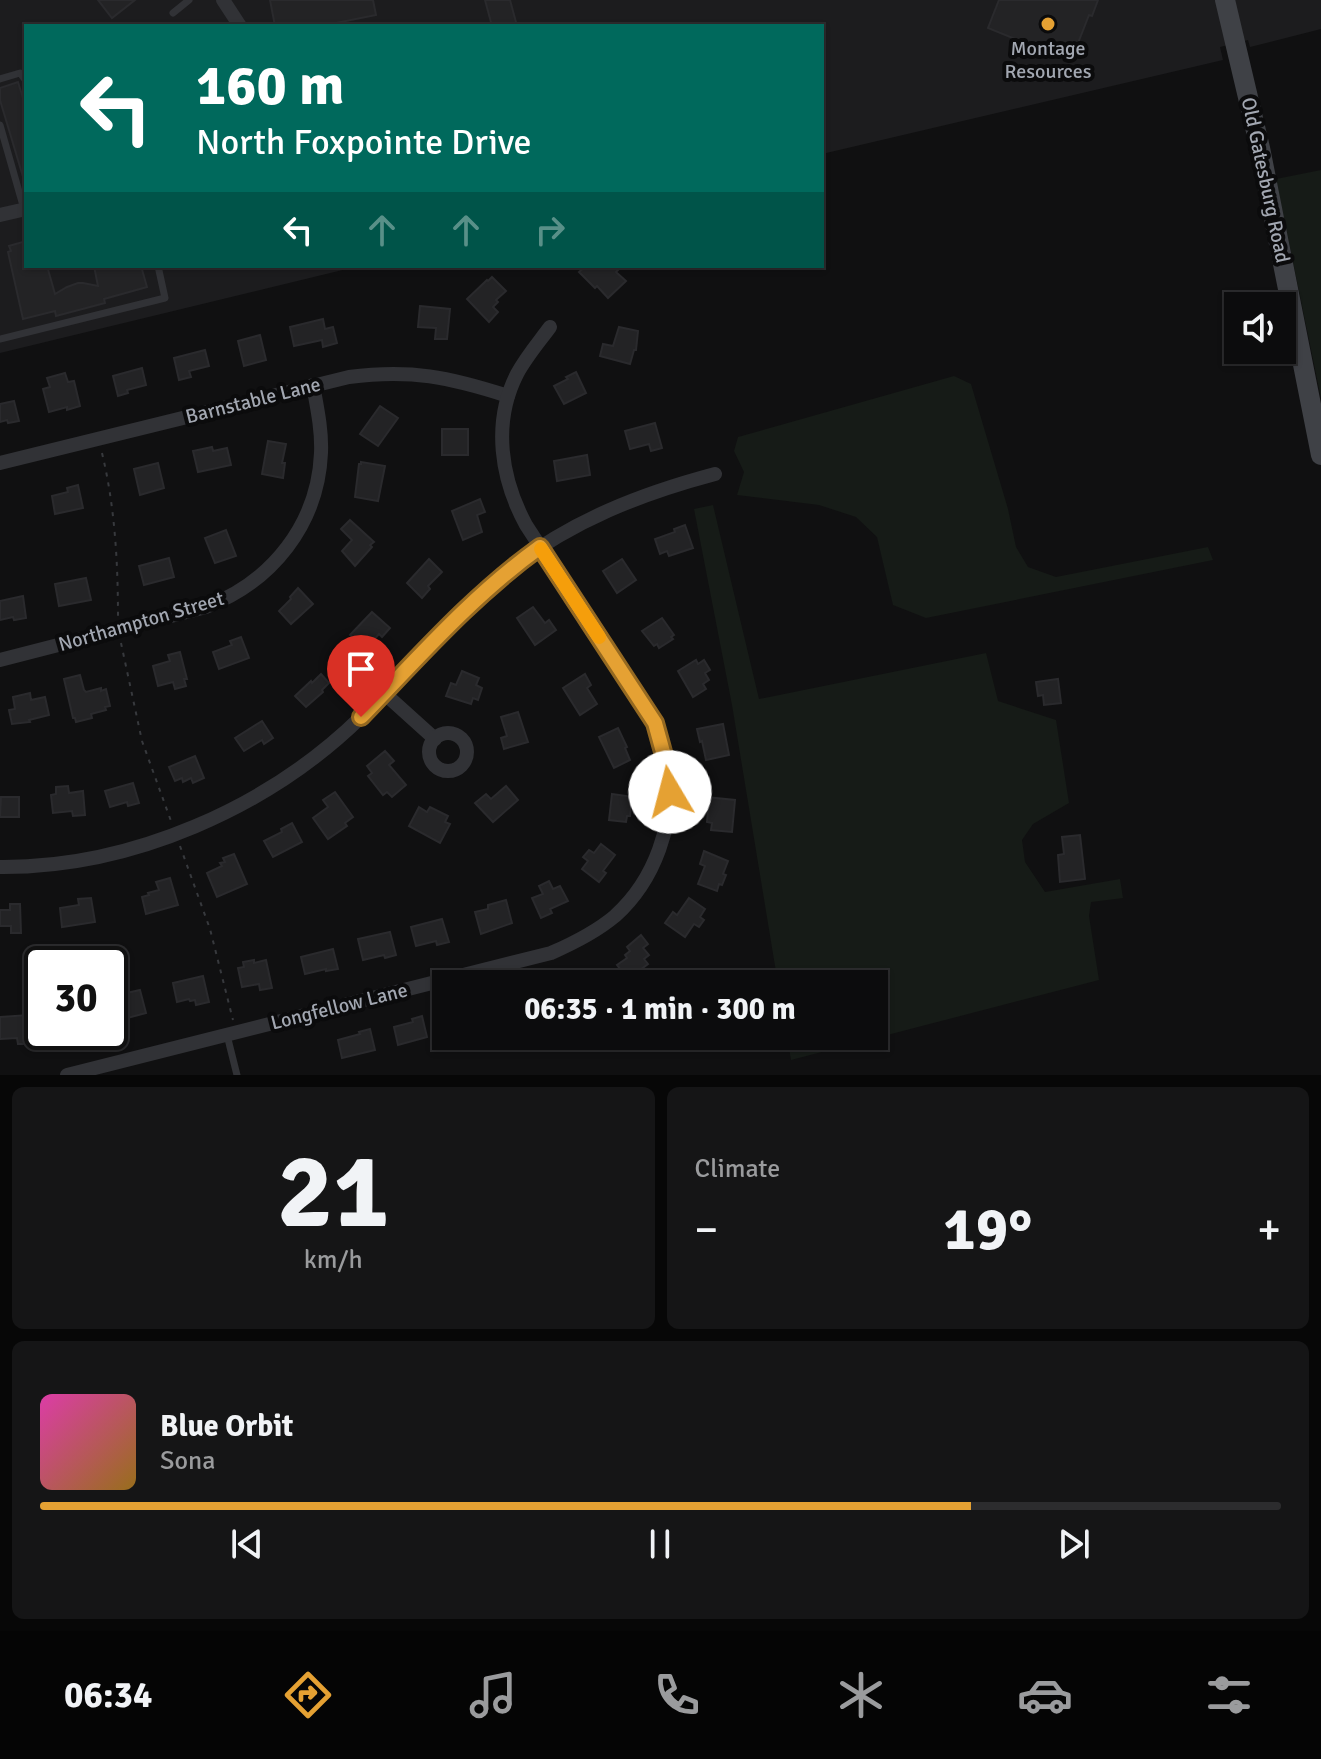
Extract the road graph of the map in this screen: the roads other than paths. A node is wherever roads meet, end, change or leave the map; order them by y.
1 (189, 0) edge
2 (223, 0) edge
3 (1225, 0) edge
4 (173, 13) dead end
5 (239, 24) edge
6 (24, 78) edge
7 (0, 79) edge
8 (0, 125) edge
9 (24, 206) edge
10 (24, 209) edge
11 (0, 215) edge
12 (158, 268) edge
13 (550, 327) dead end
14 (0, 339) edge
15 (313, 385) junction
16 (508, 396) junction
17 (1321, 455) edge
18 (0, 463) edge
19 (715, 474) dead end
20 (540, 547) junction
21 (0, 660) edge
22 (384, 693) junction
23 (435, 739) dead end
24 (0, 867) edge
25 (231, 1034) junction
26 (67, 1075) edge
27 (237, 1075) edge

1 - 4 lane
2 - 5 street
3 - 17 street, Old Gatesburg Road
6 - 7 lane
8 - 9 lane
10 - 11 street
12 - 14 lane
13 - 16 street, Longfellow Lane
15 - 16 street, Barnstable Lane
15 - 18 street, Barnstable Lane
15 - 21 street, Northampton Street
16 - 20 street, Longfellow Lane
19 - 20 street
20 - 22 street
20 - 25 street, Longfellow Lane
22 - 23 street
22 - 24 street
25 - 26 street, Longfellow Lane
25 - 27 lane

